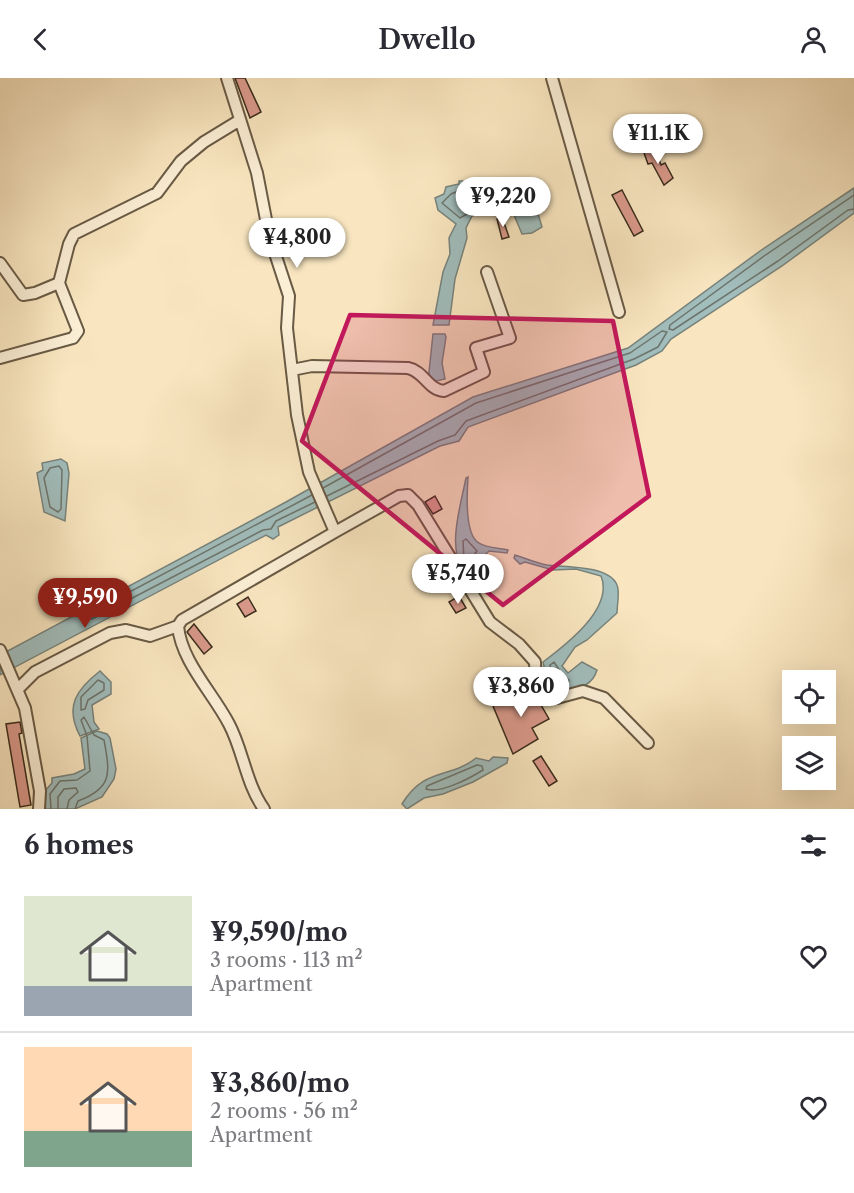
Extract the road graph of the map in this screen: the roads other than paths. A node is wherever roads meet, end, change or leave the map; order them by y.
1 (227, 78) edge
2 (552, 78) edge
3 (240, 120) junction
4 (0, 263) edge
5 (487, 272) dead end
6 (59, 283) junction
7 (619, 312) dead end
8 (0, 358) edge
9 (291, 369) junction
10 (332, 526) junction
11 (178, 626) junction
12 (0, 650) edge
13 (16, 685) junction
14 (648, 743) dead end
15 (39, 809) edge
16 (264, 809) edge

1 - 3 street
2 - 7 street
3 - 6 street
3 - 9 street
4 - 6 street
5 - 9 street
6 - 8 street
9 - 10 street
10 - 11 street
10 - 14 street
11 - 13 street
11 - 16 street
12 - 13 street
13 - 15 street

